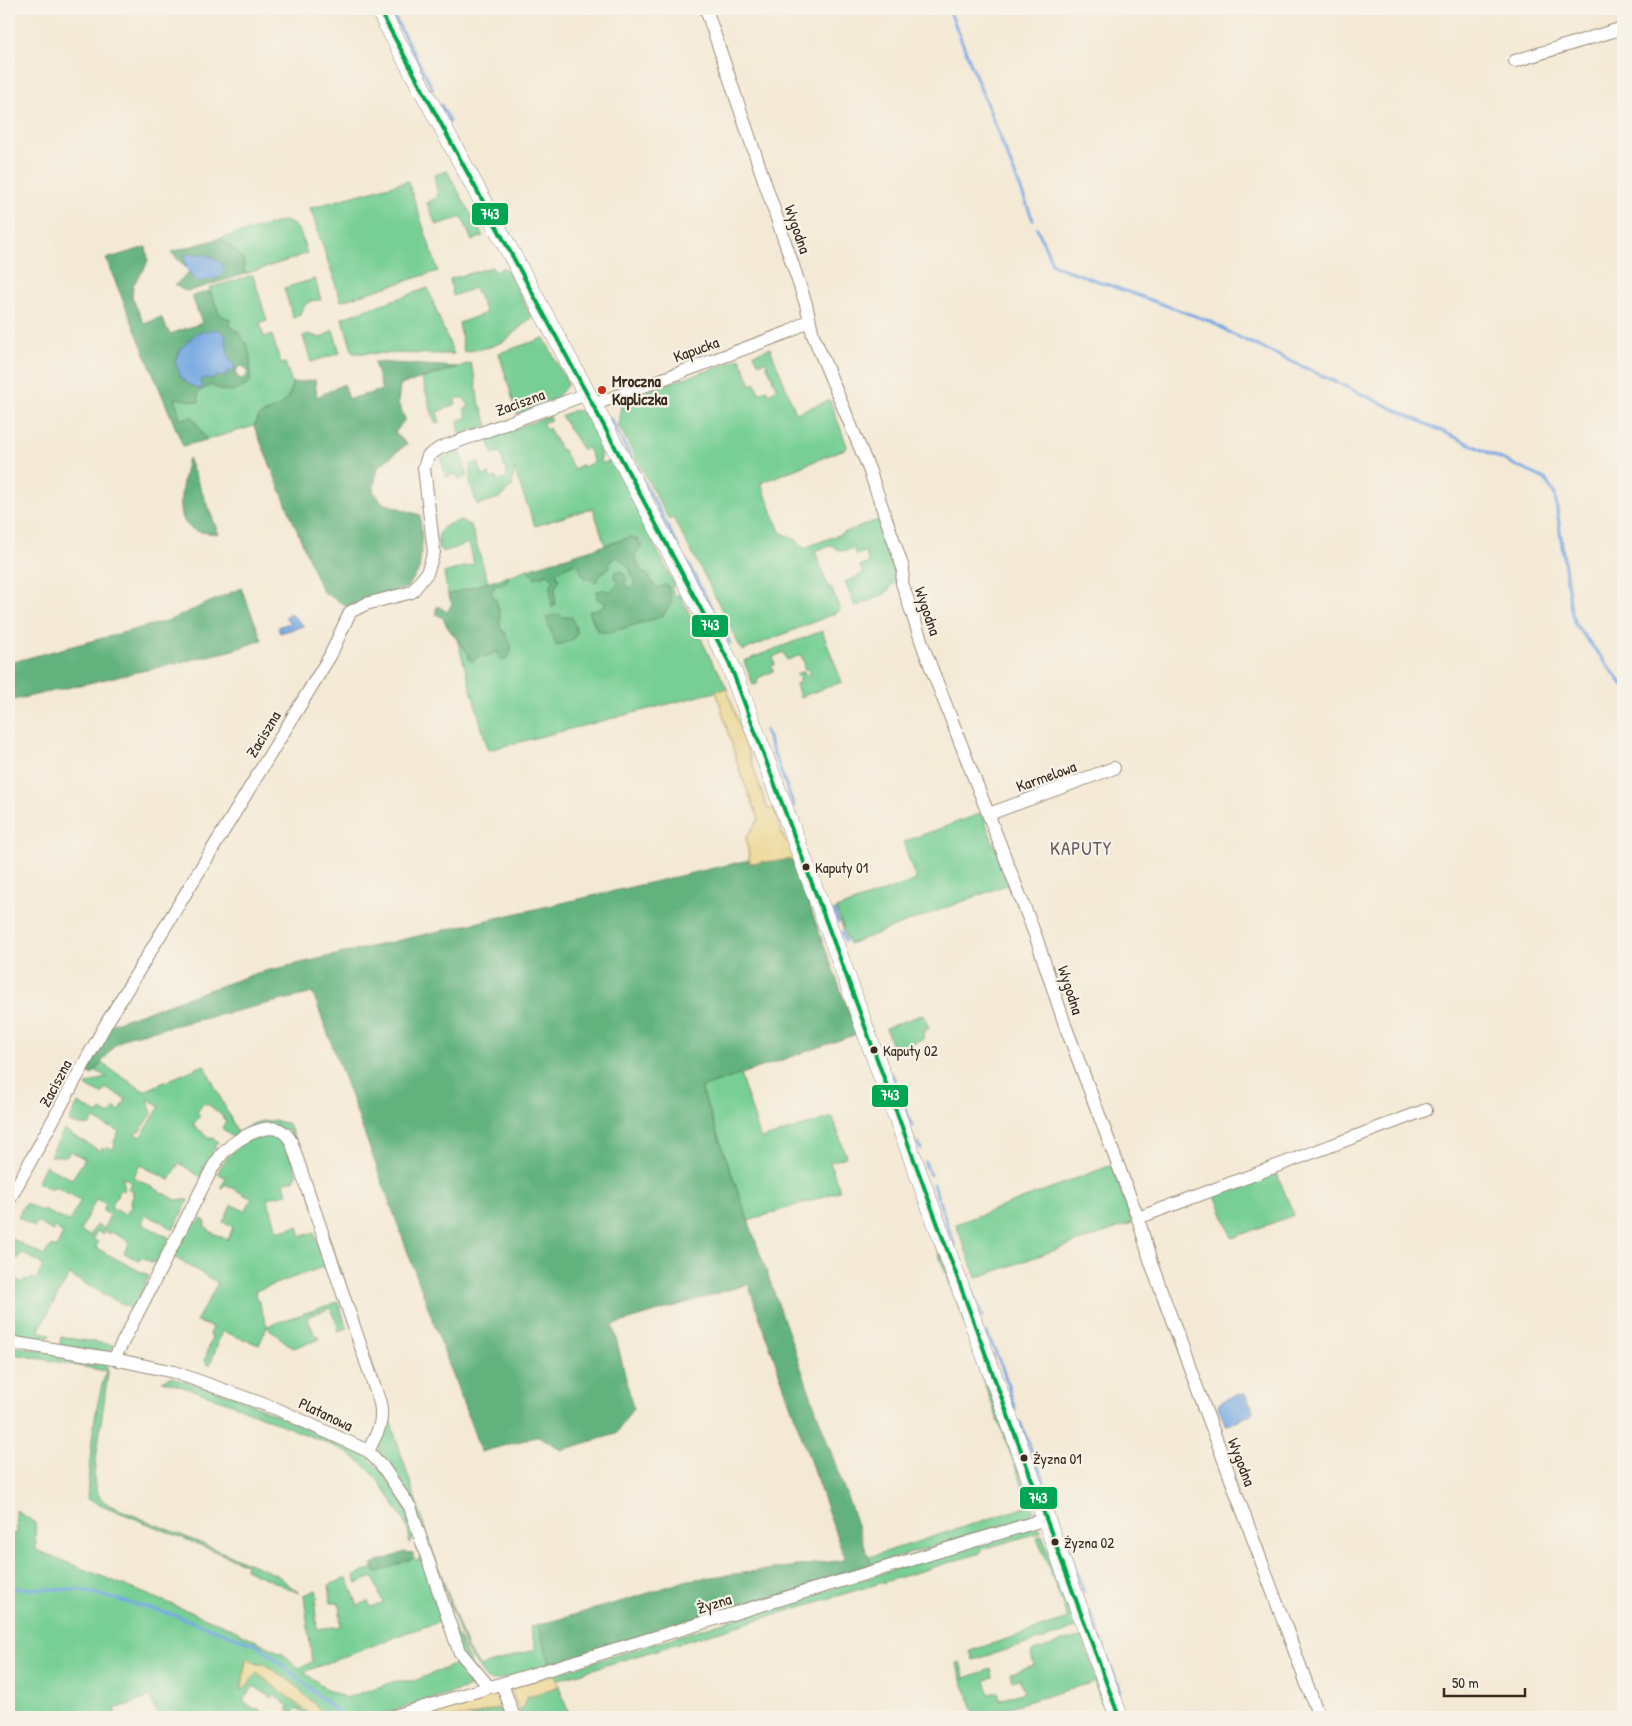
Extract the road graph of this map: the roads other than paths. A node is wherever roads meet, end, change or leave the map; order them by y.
1 (379, 9) edge
2 (706, 9) edge
3 (1623, 28) edge
4 (1515, 61) dead end
5 (809, 320) junction
6 (590, 400) junction
7 (1114, 768) dead end
8 (989, 814) junction
9 (1426, 1110) dead end
10 (9, 1200) edge
11 (1138, 1218) junction
12 (9, 1342) edge
13 (114, 1359) junction
14 (368, 1451) junction
15 (1046, 1518) junction
16 (502, 1684) junction
17 (489, 1687) junction
18 (392, 1717) edge
19 (514, 1717) edge
20 (1119, 1717) edge
21 (1318, 1717) edge

1 - 6 street
2 - 5 street, Wygodna
3 - 4 street
5 - 6 street, Kapucka
5 - 8 street, Wygodna
6 - 10 street, Zaciszna
6 - 15 street
7 - 8 street, Karmelowa
8 - 11 street, Wygodna
9 - 11 street
11 - 21 street, Wygodna
12 - 13 street, Platanowa
13 - 14 street, Platanowa
13 - 14 street
14 - 17 street, Platanowa
15 - 16 street, Żyzna
15 - 20 street
16 - 17 street, Żyzna
16 - 19 street
17 - 18 street, Żyzna

